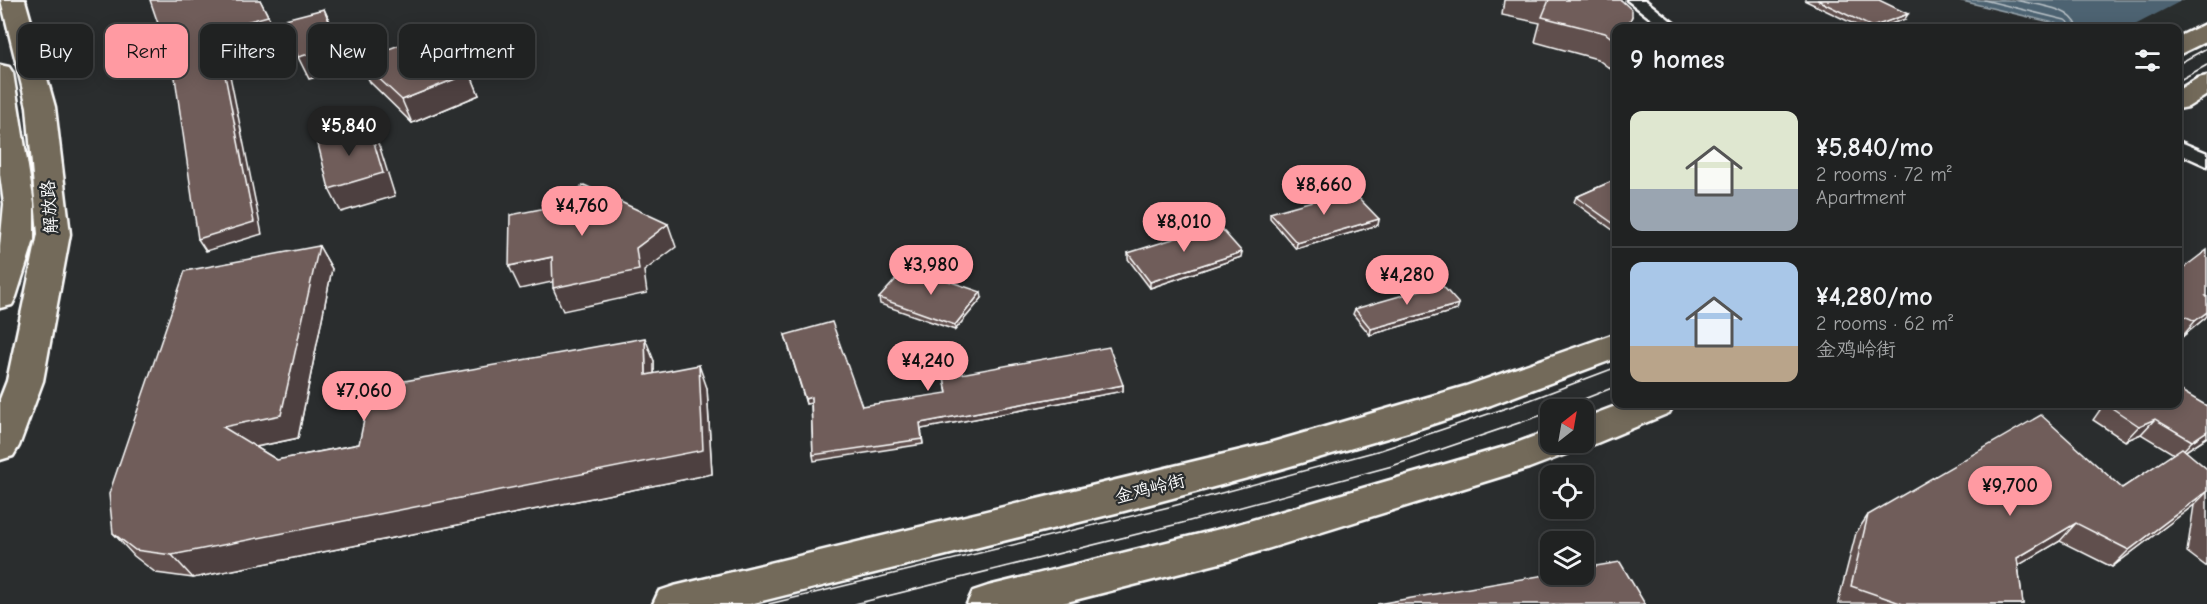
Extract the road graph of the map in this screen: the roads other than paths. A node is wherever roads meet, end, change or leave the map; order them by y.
1 (13, 0) edge
2 (1635, 0) edge
3 (1667, 24) edge
4 (2207, 31) edge
5 (2182, 45) edge
6 (0, 74) edge
7 (2207, 84) edge
8 (2182, 99) edge
9 (2182, 148) edge
10 (2207, 160) edge
11 (9, 241) edge
12 (0, 297) edge
13 (1612, 347) edge
14 (1646, 408) edge
15 (1594, 429) edge
16 (0, 446) edge
17 (1540, 449) edge
18 (674, 604) edge
19 (988, 604) edge

1 - 16 main road, 解放路
2 - 3 street
4 - 5 main road
6 - 11 main road, 解放路
7 - 8 main road
9 - 10 street
11 - 12 main road, 解放路
13 - 18 main road, 金鸡岭街
14 - 15 main road
17 - 19 main road

